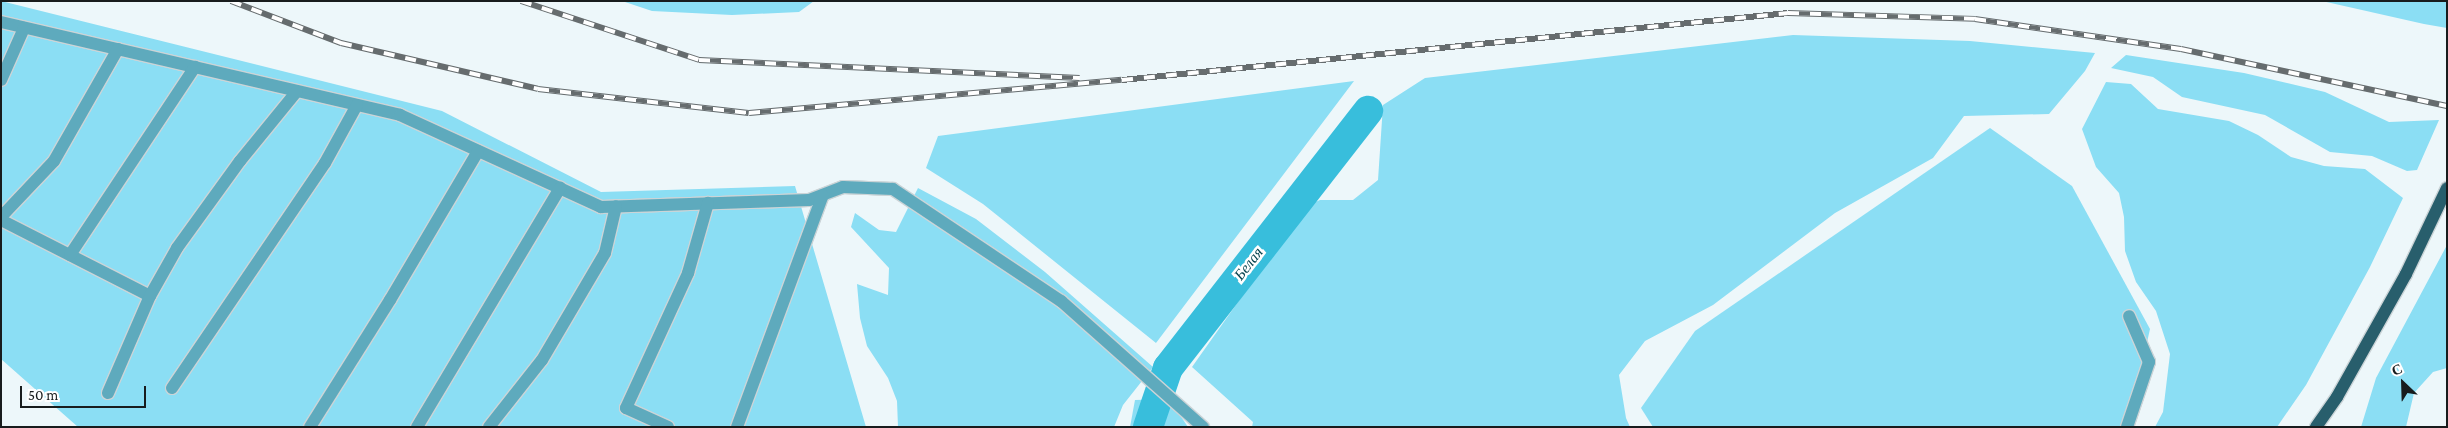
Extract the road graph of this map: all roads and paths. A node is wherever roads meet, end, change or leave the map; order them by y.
1 (1, 22) edge
2 (24, 28) junction
3 (118, 48) junction
4 (195, 67) junction
5 (1, 80) edge
6 (297, 91) junction
7 (357, 105) junction
8 (478, 151) junction
9 (560, 188) junction
10 (2447, 188) edge
11 (823, 195) junction
12 (708, 203) junction
13 (616, 206) junction
14 (1, 218) edge
15 (70, 256) junction
16 (150, 296) junction
17 (2129, 316) dead end
18 (172, 388) dead end
19 (108, 394) dead end
20 (310, 427) edge
21 (417, 427) edge
22 (488, 427) edge
23 (668, 427) edge
24 (737, 427) edge
25 (1203, 427) edge
26 (2127, 427) edge
27 (2316, 427) edge

1 - 2 lane
2 - 3 lane
2 - 5 lane
3 - 4 lane
3 - 14 lane
4 - 6 lane
4 - 15 lane
6 - 7 lane
6 - 16 lane
7 - 8 lane
7 - 18 lane
8 - 9 lane
8 - 20 lane
9 - 13 lane
9 - 21 lane
10 - 27 main road
11 - 12 lane
11 - 24 lane
11 - 25 lane
12 - 13 lane
12 - 23 lane
13 - 22 lane
14 - 15 lane
15 - 16 lane
16 - 19 lane
17 - 26 lane

